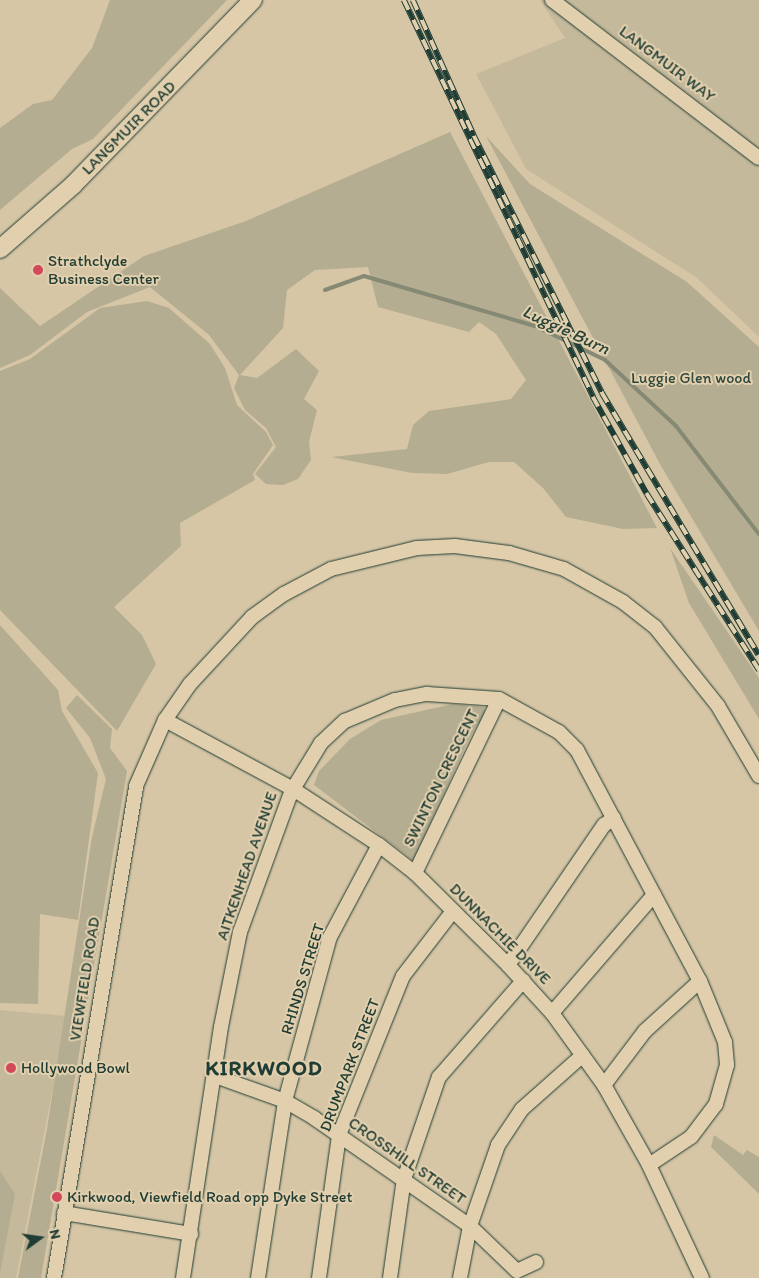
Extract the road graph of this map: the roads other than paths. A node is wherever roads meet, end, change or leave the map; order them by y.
1 (253, 0) edge
2 (552, 0) edge
3 (759, 158) edge
4 (0, 249) edge
5 (499, 699) junction
6 (165, 720) junction
7 (759, 776) edge
8 (292, 790) junction
9 (614, 818) junction
10 (379, 845) junction
11 (415, 873) junction
12 (654, 895) junction
13 (453, 911) junction
14 (508, 965) junction
15 (523, 981) junction
16 (700, 981) junction
17 (552, 1013) junction
18 (583, 1055) junction
19 (215, 1076) junction
20 (604, 1085) junction
21 (285, 1101) junction
22 (339, 1135) junction
23 (649, 1165) junction
24 (404, 1179) junction
25 (64, 1213) junction
26 (470, 1226) junction
27 (191, 1234) junction
28 (536, 1262) dead end
29 (520, 1275) edge
30 (54, 1278) edge
31 (183, 1278) edge
32 (258, 1278) edge
33 (318, 1278) edge
34 (390, 1278) edge
35 (460, 1278) edge
36 (702, 1278) edge

1 - 4 main road, LANGMUIR ROAD
2 - 3 street, LANGMUIR WAY
5 - 8 street, SWINTON CRESCENT
5 - 9 street, SWINTON CRESCENT
5 - 11 street, SWINTON CRESCENT
6 - 7 street, VIEWFIELD ROAD
6 - 8 street, DUNNACHIE DRIVE
6 - 25 street, VIEWFIELD ROAD
8 - 10 street, DUNNACHIE DRIVE
8 - 19 street, AITKENHEAD AVENUE
9 - 12 street, SWINTON CRESCENT
9 - 14 street
10 - 11 street, DUNNACHIE DRIVE
10 - 21 street, RHINDS STREET
11 - 13 street, DUNNACHIE DRIVE
12 - 16 street, SWINTON CRESCENT
12 - 17 street
13 - 14 street, DUNNACHIE DRIVE
13 - 22 street, DRUMPARK STREET
14 - 15 street, DUNNACHIE DRIVE
15 - 17 street, DUNNACHIE DRIVE
15 - 24 street
16 - 20 street
16 - 23 street, SWINTON CRESCENT
17 - 18 street, DUNNACHIE DRIVE
18 - 20 street, DUNNACHIE DRIVE
18 - 26 street
19 - 21 street, CROSSHILL STREET
19 - 27 street, AITKENHEAD AVENUE
20 - 23 street, DUNNACHIE DRIVE
21 - 22 street, CROSSHILL STREET
21 - 32 street, RHINDS STREET
22 - 24 street, CROSSHILL STREET
22 - 33 street, DRUMPARK STREET
23 - 36 street, DUNNACHIE DRIVE
24 - 26 street, CROSSHILL STREET
24 - 34 street
25 - 27 street
25 - 30 street, VIEWFIELD ROAD
26 - 29 street, CROSSHILL STREET
26 - 35 street
27 - 31 street, AITKENHEAD AVENUE
28 - 29 street

